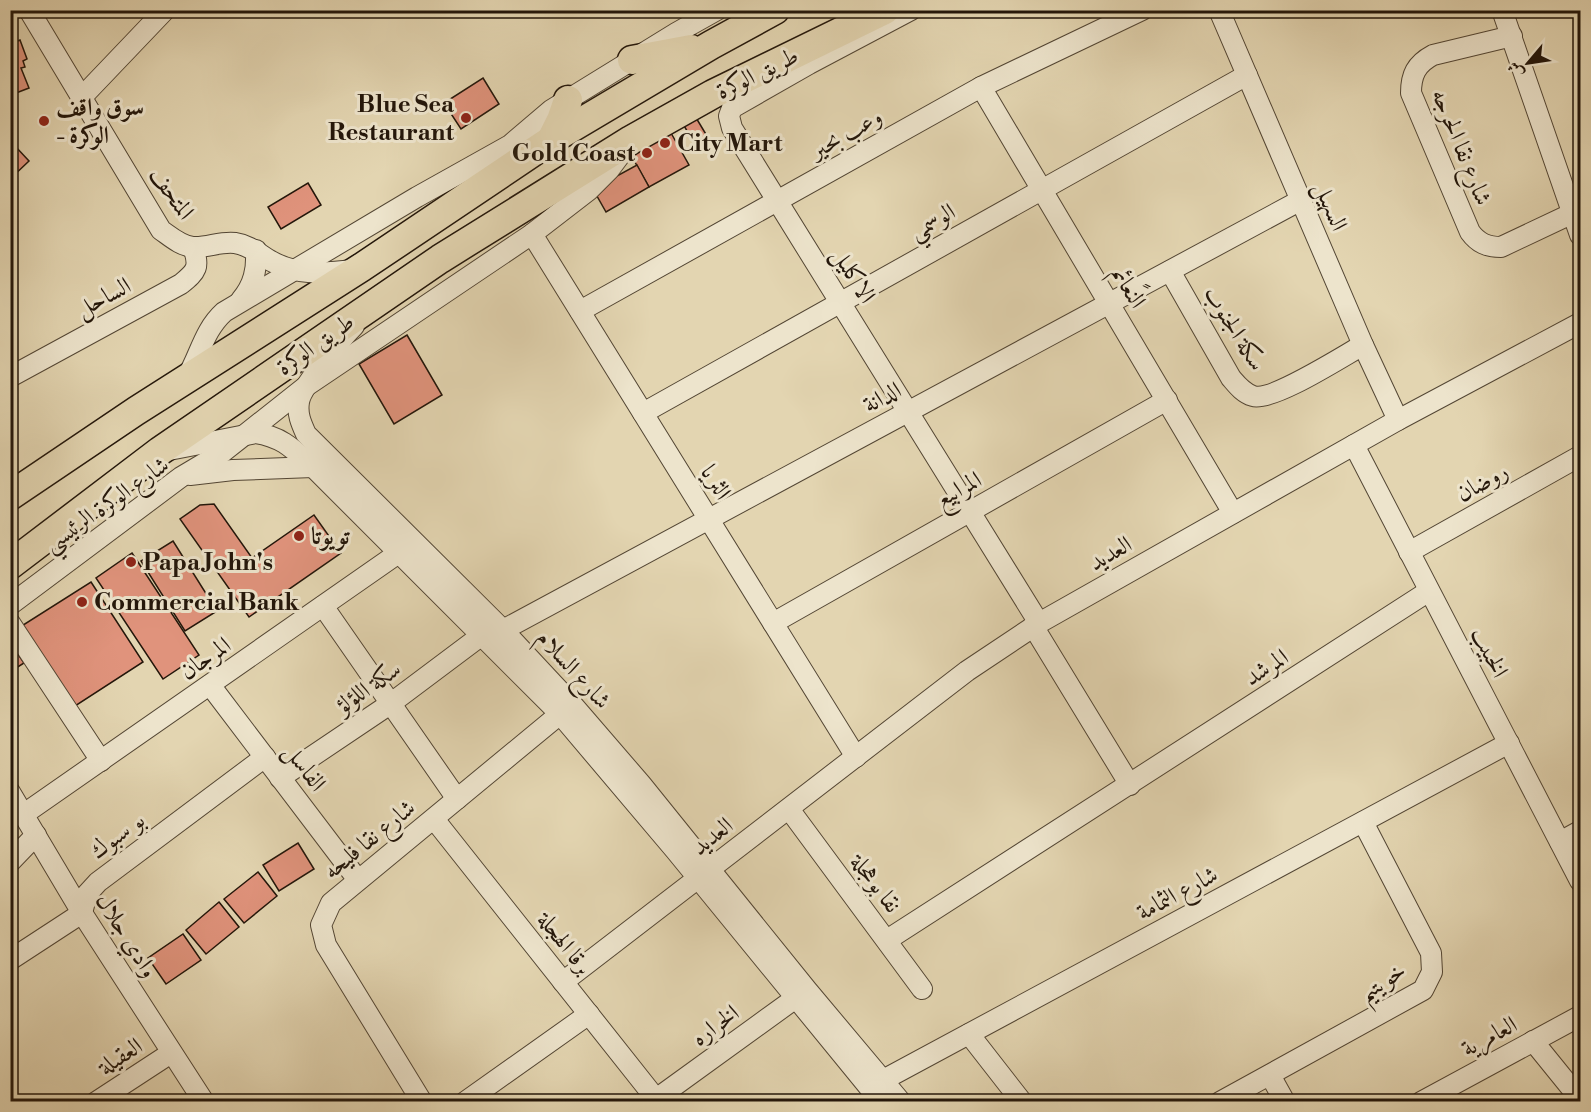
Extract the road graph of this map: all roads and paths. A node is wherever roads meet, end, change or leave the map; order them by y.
1 (29, 10) edge
2 (165, 10) edge
3 (717, 10) edge
4 (775, 10) edge
5 (911, 10) edge
6 (1142, 10) edge
7 (1219, 10) edge
8 (1502, 10) edge
9 (889, 15) edge
10 (1512, 36) junction
11 (711, 45) junction
12 (632, 60) junction
13 (796, 62) junction
14 (1247, 75) junction
15 (981, 87) junction
16 (82, 96) junction
17 (568, 99) junction
18 (551, 140) junction
19 (631, 140) junction
20 (1042, 189) junction
21 (1301, 200) junction
22 (778, 201) junction
23 (1573, 213) junction
24 (532, 234) junction
25 (1581, 235) edge
26 (193, 247) junction
27 (256, 250) junction
28 (362, 267) junction
29 (292, 270) junction
30 (1170, 271) junction
31 (397, 286) junction
32 (841, 302) junction
33 (238, 303) junction
34 (1109, 304) junction
35 (580, 311) junction
36 (1581, 323) edge
37 (1363, 345) junction
38 (10, 376) edge
39 (182, 384) junction
40 (305, 387) junction
41 (1167, 400) junction
42 (909, 411) junction
43 (643, 413) junction
44 (1398, 420) junction
45 (246, 434) junction
46 (1354, 446) junction
47 (160, 451) junction
48 (1581, 456) edge
49 (314, 467) junction
50 (181, 477) junction
51 (10, 496) edge
52 (970, 511) junction
53 (1233, 513) junction
54 (709, 519) junction
55 (407, 547) junction
56 (1409, 552) junction
57 (10, 565) edge
58 (1429, 591) junction
59 (10, 605) edge
60 (323, 606) junction
61 (10, 623) edge
62 (773, 623) junction
63 (1036, 625) junction
64 (491, 635) junction
65 (210, 685) junction
66 (390, 704) junction
67 (560, 714) junction
68 (1509, 743) junction
69 (265, 757) junction
70 (856, 757) junction
71 (101, 761) junction
72 (280, 778) junction
73 (1130, 785) junction
74 (10, 792) edge
75 (457, 799) junction
76 (789, 809) junction
77 (24, 814) junction
78 (434, 819) junction
79 (1363, 822) junction
80 (1581, 831) edge
81 (36, 834) junction
82 (1560, 842) junction
83 (10, 862) edge
84 (704, 874) junction
85 (358, 880) junction
86 (1581, 881) edge
87 (82, 913) junction
88 (887, 940) junction
89 (10, 960) edge
90 (563, 982) junction
91 (922, 989) dead end
92 (801, 994) junction
93 (589, 1014) junction
94 (1581, 1016) edge
95 (969, 1034) junction
96 (1533, 1041) junction
97 (171, 1053) junction
98 (1270, 1075) junction
99 (878, 1090) edge
100 (1581, 1099) edge
101 (654, 1100) edge
102 (96, 1101) edge
103 (204, 1101) edge
104 (422, 1101) edge
105 (465, 1101) edge
106 (901, 1101) edge
107 (1022, 1101) edge
108 (1220, 1101) edge
109 (1285, 1101) edge
110 (1421, 1101) edge

1 - 16 street, المتحف
2 - 16 street
3 - 12 street, طريق الوكرة
4 - 11 highway, طريق الوكرة
5 - 9 street, طريق الوكرة
6 - 15 street, وعب بحير
7 - 14 street, السهيل
8 - 10 street
9 - 13 highway, طريق الوكرة
10 - 23 street
10 - 23 street, شارع نقا الحرجه
11 - 12 highway
11 - 18 highway, طريق الوكرة
12 - 17 street, طريق الوكرة
13 - 19 highway, طريق الوكرة
13 - 22 street, الاكليل
14 - 20 street, الوسمي
14 - 21 street, السهيل
15 - 20 street, النًعائم
15 - 22 street, وعب بحير
16 - 26 street, المتحف
17 - 18 highway
17 - 29 street, طريق الوكرة
18 - 28 highway, طريق الوكرة
19 - 24 street, طريق الوكرة
19 - 31 highway, طريق الوكرة
20 - 32 street, الوسمي
20 - 34 street, النًعائم
21 - 30 street, الدانة
21 - 37 street, السهيل
22 - 32 street, الاكليل
22 - 35 street, وعب بحير
23 - 25 street
24 - 35 street, الثريا
24 - 40 street, طريق الوكرة
26 - 27 street, المتحف
26 - 38 street, الساحل
27 - 29 street, المتحف
27 - 33 street
28 - 29 street, المتحف
28 - 39 highway, طريق الوكرة
29 - 33 street, طريق الوكرة
30 - 34 street, الدانة
30 - 37 street, سكة الجنوب
31 - 40 street, شارع السلام
31 - 47 highway, طريق الوكرة
32 - 42 street, الاكليل
32 - 43 street, الوسمي
33 - 39 street, طريق الوكرة
34 - 41 street, النًعائم
34 - 42 street, الدانة
35 - 43 street, الثريا
36 - 44 street, العديد
37 - 44 street, السهيل
39 - 51 highway, طريق الوكرة
40 - 45 street, طريق الوكرة
40 - 55 street, شارع السلام
41 - 52 street, المرابيع
41 - 53 street, النًعائم
42 - 52 street, الاكليل
42 - 54 street, الدانة
43 - 54 street, الثريا
44 - 46 street, العديد
45 - 47 street, شارع السلام
45 - 49 street, شارع السلام
45 - 50 street, طريق الوكرة
46 - 53 street, العديد
46 - 56 street, الخبيب
47 - 57 highway, طريق الوكرة
48 - 56 street, روضان
49 - 50 street, شارع الوكرة الرئيسي
49 - 55 street, شارع السلام
50 - 59 street, شارع الوكرة الرئيسي
52 - 62 street, المرابيع
52 - 63 street, الاكليل
53 - 63 street, العديد
54 - 62 street, الثريا
54 - 64 street, الدانة
55 - 60 street, المرجان
55 - 64 street, شارع السلام
56 - 58 street, الخبيب
58 - 68 street, الخبيب
58 - 73 street, المرشد
60 - 65 street, المرجان
60 - 66 street
61 - 71 street
62 - 70 street, الثريا
63 - 70 street, العديد
63 - 73 street
64 - 66 street, سكة اللؤلؤ
64 - 67 street, شارع السلام
64 - 84 street, شارع السلام
65 - 69 street, الفاسل
65 - 71 street, المرجان
66 - 72 street, سكة اللؤلؤ
66 - 75 street
67 - 75 street, شارع نقا فليحه
67 - 84 street, شارع السلام
68 - 79 street, شارع الثمامة
68 - 82 street, الخبيب
69 - 72 street, الفاسل
69 - 87 street, بو سبوك
70 - 76 street, العديد
71 - 77 street, المرجان
72 - 85 street, الفاسل
73 - 88 street, المرشد
74 - 77 street, وادي جلال
75 - 78 street, شارع نقا فليحه
76 - 84 street, العديد
76 - 88 street, نقا بوهجلة
77 - 81 street, وادي جلال
78 - 85 street, شارع نقا فليحه
78 - 90 street, برقا الهجلة
79 - 95 street, شارع الثمامة
79 - 98 street, خويتيم
80 - 82 street
81 - 83 street
81 - 87 street, وادي جلال
82 - 86 street, الخبيب
84 - 90 street, العديد
84 - 92 street, شارع السلام
85 - 104 street, شارع نقا فليحه
87 - 89 street
87 - 97 street, وادي جلال
88 - 91 street, نقا بوهجلة
90 - 93 street, برقا الهجلة
92 - 99 street, شارع السلام
92 - 101 street, الخراره
93 - 101 street, برقا الهجلة
93 - 105 street
94 - 96 street, العامرية
95 - 99 street, شارع الثمامة
95 - 107 street
96 - 100 street
96 - 110 street, العامرية
97 - 102 street, العقيلة
97 - 103 street, وادي جلال
98 - 108 street, خويتيم
98 - 109 street
99 - 106 street, شارع السلام

